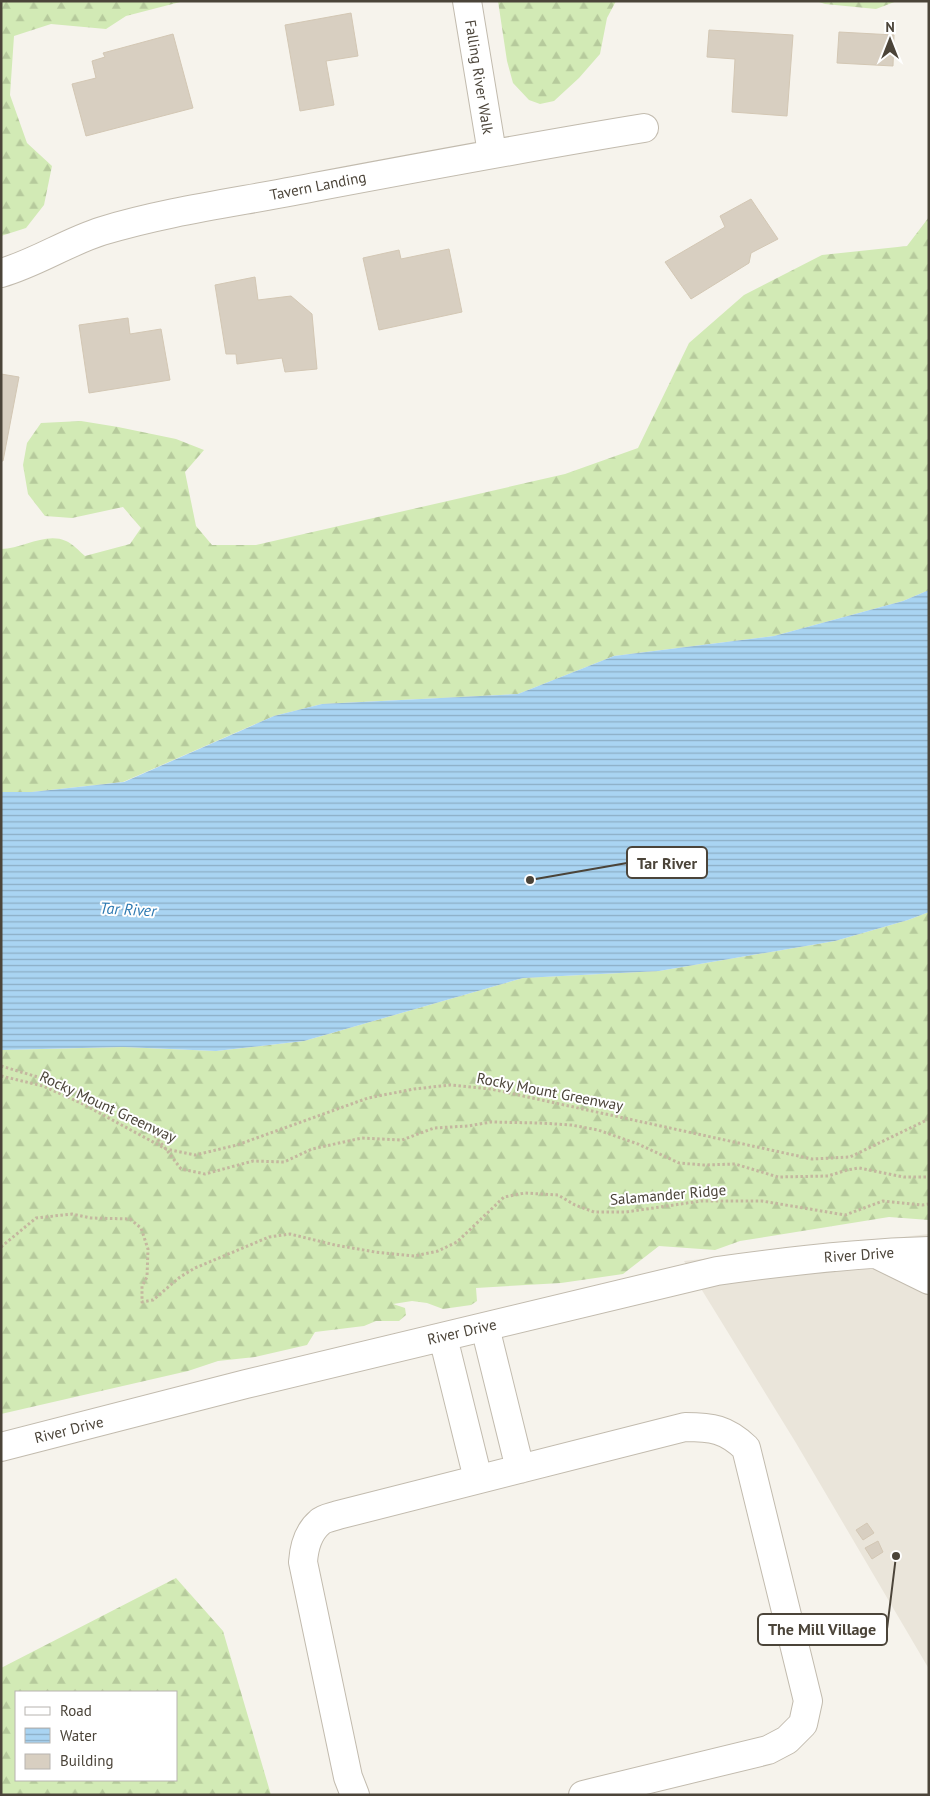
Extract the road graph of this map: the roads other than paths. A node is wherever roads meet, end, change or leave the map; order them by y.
1 (467, 1) edge
2 (644, 128) dead end
3 (492, 153) junction
4 (1, 273) edge
5 (929, 1250) edge
6 (873, 1253) junction
7 (929, 1280) edge
8 (485, 1327) junction
9 (443, 1337) junction
10 (1, 1447) edge
11 (520, 1469) junction
12 (478, 1480) junction
13 (355, 1795) edge
14 (583, 1795) edge

1 - 3 street, Falling River Walk
2 - 3 street, Tavern Landing
3 - 4 street, Tavern Landing
5 - 6 street, River Drive
6 - 7 street
6 - 8 street, River Drive
8 - 9 street, River Drive
8 - 11 street
9 - 10 street, River Drive
9 - 12 street
11 - 12 street
11 - 14 street
12 - 13 street

